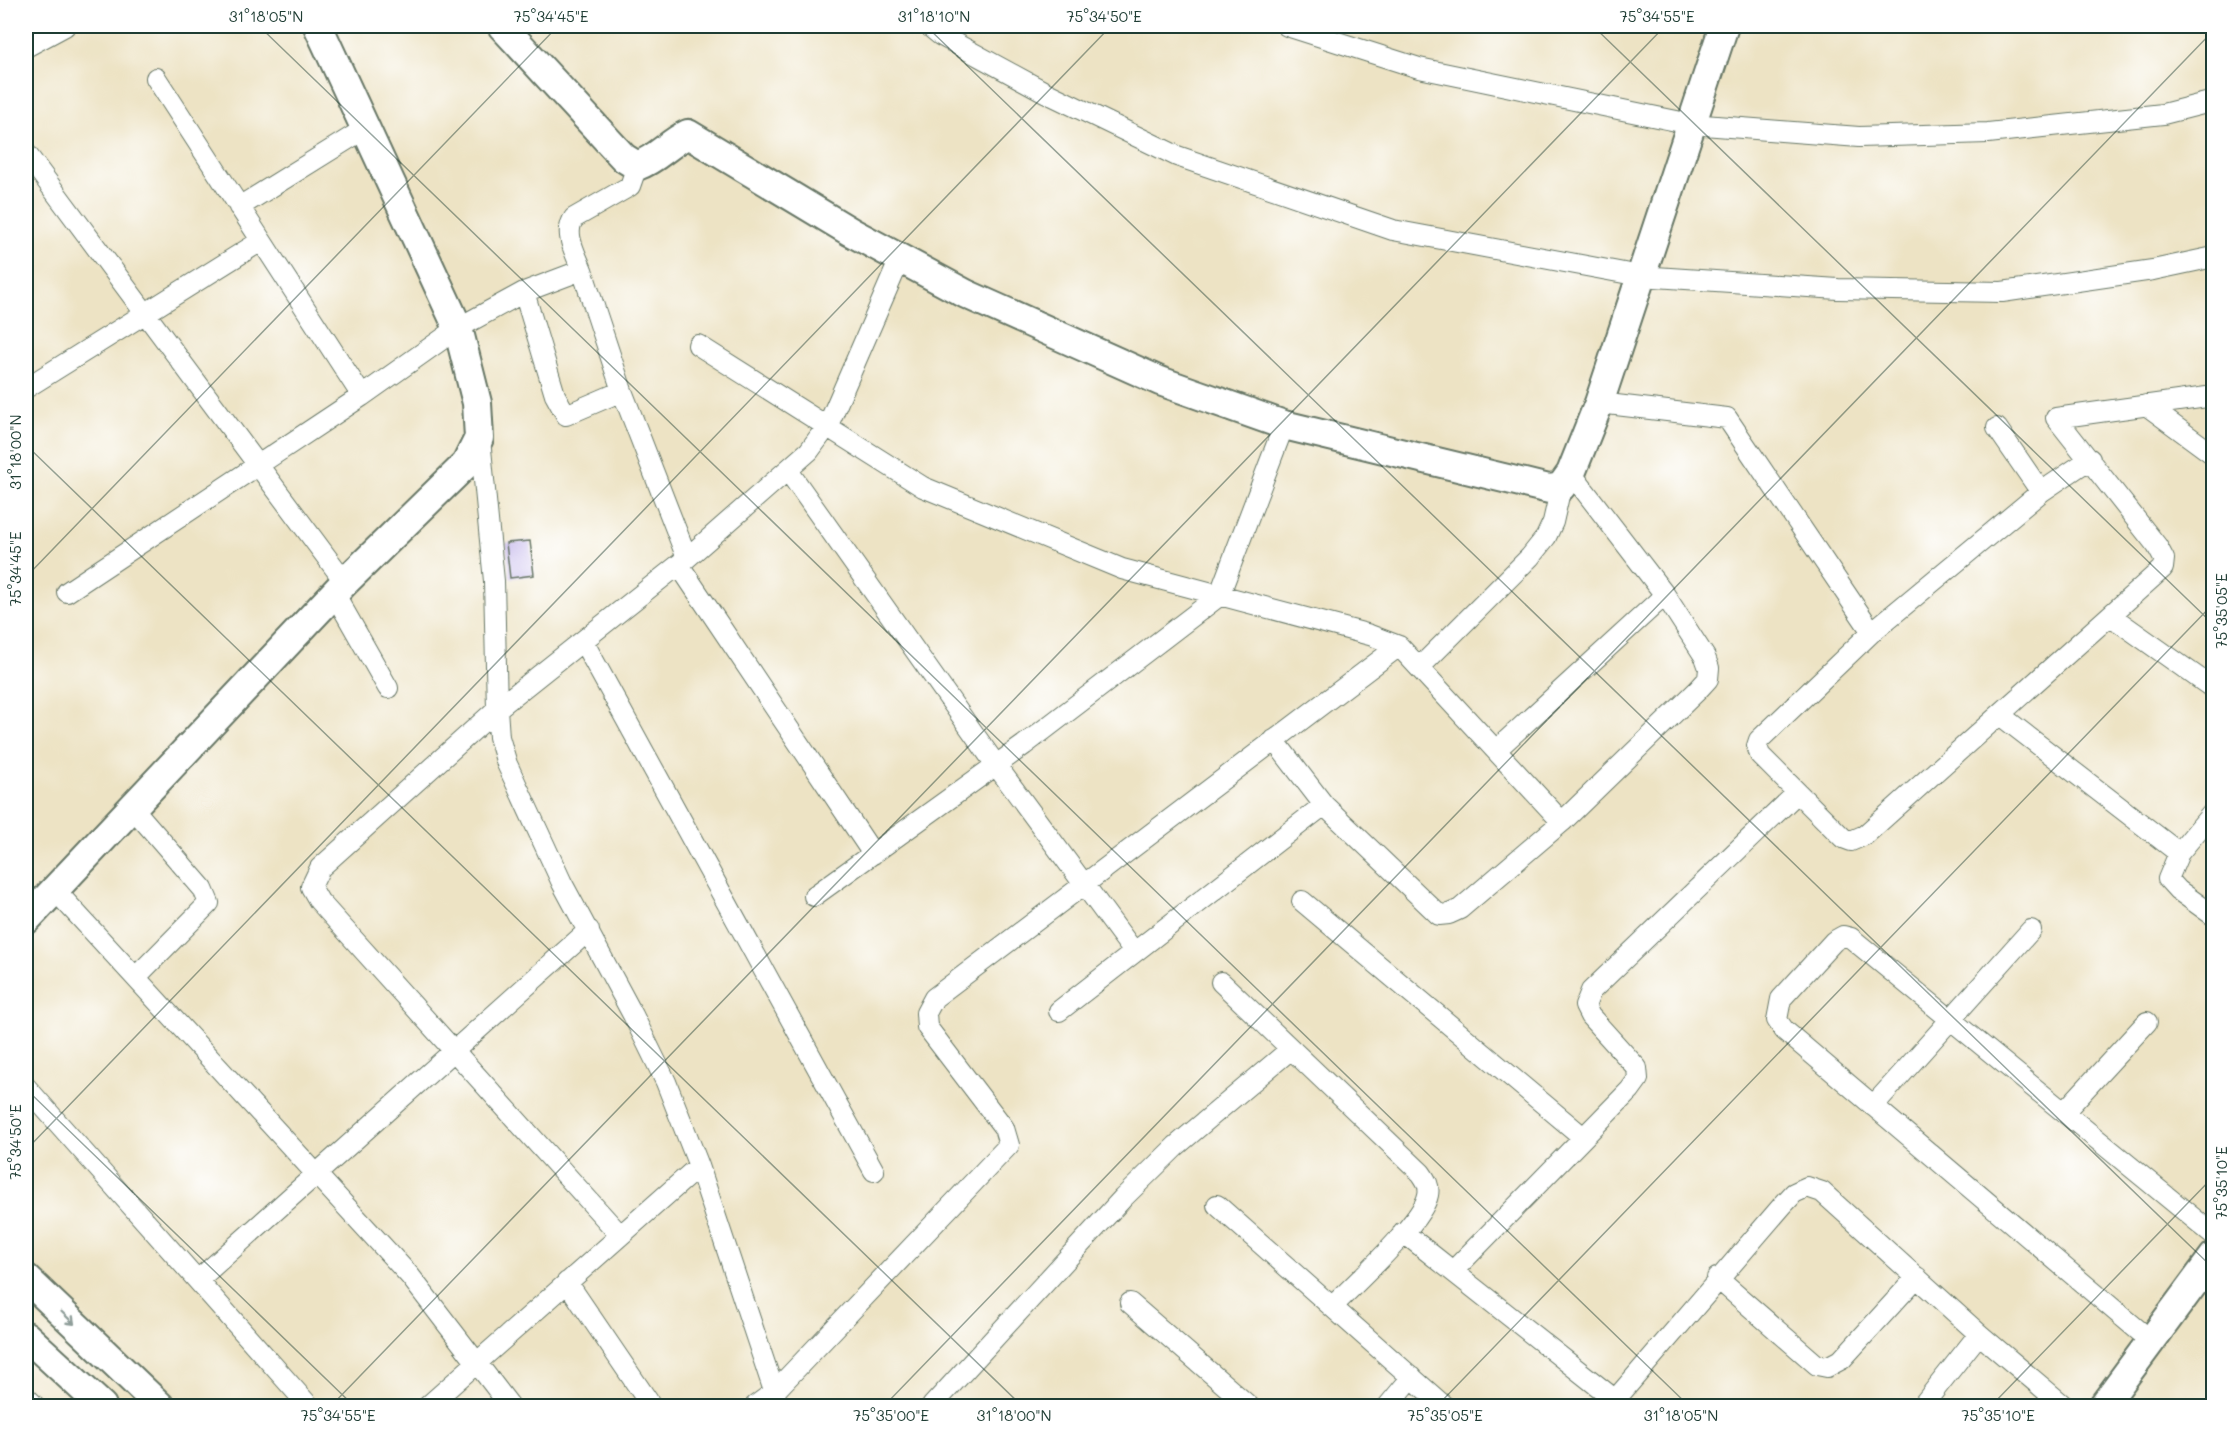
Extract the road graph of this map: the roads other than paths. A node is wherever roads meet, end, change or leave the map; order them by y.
1 (65, 26) edge
2 (318, 26) edge
3 (502, 26) edge
4 (929, 26) edge
5 (1287, 26) edge
6 (1724, 26) edge
7 (26, 47) edge
8 (156, 78) dead end
9 (2214, 101) edge
10 (1691, 124) junction
11 (366, 128) junction
12 (26, 153) edge
13 (637, 166) junction
14 (239, 207) junction
15 (261, 241) junction
16 (2214, 257) edge
17 (900, 259) junction
18 (582, 270) junction
19 (1640, 276) junction
20 (524, 292) junction
21 (145, 314) junction
22 (458, 328) junction
23 (698, 345) dead end
24 (26, 388) edge
25 (622, 391) junction
26 (362, 396) junction
27 (2214, 396) edge
28 (1599, 403) junction
29 (2146, 405) junction
30 (828, 425) junction
31 (1284, 425) junction
32 (1998, 428) dead end
33 (479, 438) junction
34 (2214, 455) edge
35 (2090, 459) junction
36 (257, 466) junction
37 (789, 472) junction
38 (1566, 480) junction
39 (2042, 492) junction
40 (683, 562) junction
41 (340, 587) junction
42 (67, 592) dead end
43 (1665, 595) junction
44 (1219, 596) junction
45 (2111, 616) junction
46 (1872, 632) junction
47 (583, 641) junction
48 (1399, 646) junction
49 (1421, 666) junction
50 (388, 688) dead end
51 (2214, 689) edge
52 (497, 709) junction
53 (2000, 715) junction
54 (1274, 740) junction
55 (1496, 750) junction
56 (996, 765) junction
57 (1797, 793) junction
58 (1324, 805) junction
59 (131, 806) junction
60 (2214, 811) edge
61 (1562, 822) junction
62 (2179, 853) junction
63 (873, 854) junction
64 (1084, 885) junction
65 (54, 889) junction
66 (814, 896) dead end
67 (1302, 901) dead end
68 (2214, 916) edge
69 (26, 920) edge
70 (589, 930) junction
71 (2031, 930) dead end
72 (1134, 952) junction
73 (136, 977) junction
74 (1221, 982) dead end
75 (1059, 1011) dead end
76 (1951, 1019) junction
77 (2147, 1022) dead end
78 (1291, 1049) junction
79 (452, 1052) junction
80 (26, 1088) edge
81 (1873, 1106) junction
82 (2064, 1112) junction
83 (1583, 1137) junction
84 (699, 1166) junction
85 (874, 1171) dead end
86 (317, 1173) junction
87 (1217, 1205) dead end
88 (1403, 1232) junction
89 (620, 1235) junction
90 (2214, 1235) edge
91 (2214, 1256) edge
92 (1453, 1271) junction
93 (1917, 1277) junction
94 (26, 1278) edge
95 (1717, 1278) junction
96 (198, 1280) junction
97 (567, 1282) junction
98 (1130, 1303) dead end
99 (1333, 1306) junction
100 (1979, 1334) junction
101 (26, 1336) edge
102 (2151, 1341) junction
103 (476, 1363) junction
104 (1412, 1377) junction
105 (26, 1397) edge
106 (776, 1400) edge
107 (648, 1401) dead end
108 (1619, 1403) edge
109 (2104, 1406) edge
110 (35, 1407) edge
111 (102, 1407) edge
112 (160, 1407) edge
113 (309, 1407) edge
114 (428, 1407) edge
115 (510, 1407) edge
116 (755, 1407) edge
117 (932, 1407) edge
118 (1249, 1407) edge
119 (1389, 1407) edge
120 (1444, 1407) edge
121 (1922, 1407) edge
122 (2064, 1407) edge

1 - 7 street
2 - 11 street
3 - 13 street
4 - 19 street
5 - 10 street
6 - 10 street
8 - 14 street
9 - 10 street
10 - 19 street
11 - 14 street
11 - 22 street
12 - 21 street
13 - 17 street
13 - 18 street
14 - 15 street
15 - 21 street
15 - 26 street
16 - 19 street
17 - 30 street
17 - 31 street
18 - 20 street
18 - 25 street
19 - 28 street
20 - 22 street
20 - 25 street
21 - 24 street
21 - 36 street
22 - 26 street
22 - 33 street
23 - 30 street
25 - 40 street
26 - 36 street
27 - 29 street
28 - 38 street
28 - 46 street
29 - 34 street
29 - 35 street
30 - 37 street
30 - 44 street
31 - 38 street
31 - 44 street
32 - 39 street
33 - 41 street
33 - 52 street
35 - 39 street
35 - 45 street
36 - 41 street
36 - 42 street
37 - 40 street
37 - 56 street
38 - 43 street
38 - 49 street
39 - 46 street
40 - 47 street
40 - 63 street
41 - 50 street
41 - 59 street
43 - 55 street
43 - 61 street
44 - 48 street
44 - 56 street
45 - 51 street
45 - 53 street
46 - 57 street
47 - 52 street
47 - 85 street
48 - 49 street
48 - 54 street
49 - 55 street
52 - 70 street
52 - 79 street
53 - 57 street
53 - 62 street
54 - 58 street
54 - 64 street
55 - 61 street
56 - 63 street
56 - 64 street
57 - 83 street
58 - 61 street
58 - 72 street
59 - 65 street
59 - 73 street
60 - 62 street
62 - 68 street
63 - 66 street
64 - 72 street
64 - 106 street
65 - 69 street
65 - 73 street
67 - 83 street
70 - 79 street
70 - 84 street
71 - 76 street
72 - 75 street
73 - 86 street
74 - 78 street
76 - 81 street
76 - 81 street
76 - 82 street
77 - 82 street
78 - 88 street
78 - 117 street
79 - 86 street
79 - 89 street
80 - 96 street
81 - 102 street
82 - 90 street
83 - 92 street
84 - 89 street
84 - 106 street
86 - 96 street
86 - 103 street
87 - 99 street
88 - 92 street
88 - 99 street
89 - 97 street
91 - 102 street
92 - 108 street
93 - 95 street
93 - 95 street
93 - 100 street
94 -> 112 street
95 - 108 street
96 - 113 street
97 - 103 street
97 - 107 street
98 - 118 street
99 - 104 street
100 - 121 street
100 - 122 street
101 - 111 street
102 - 109 street
103 - 114 street
103 - 115 street
104 - 119 street
104 - 120 street
105 - 110 street
106 - 116 street

